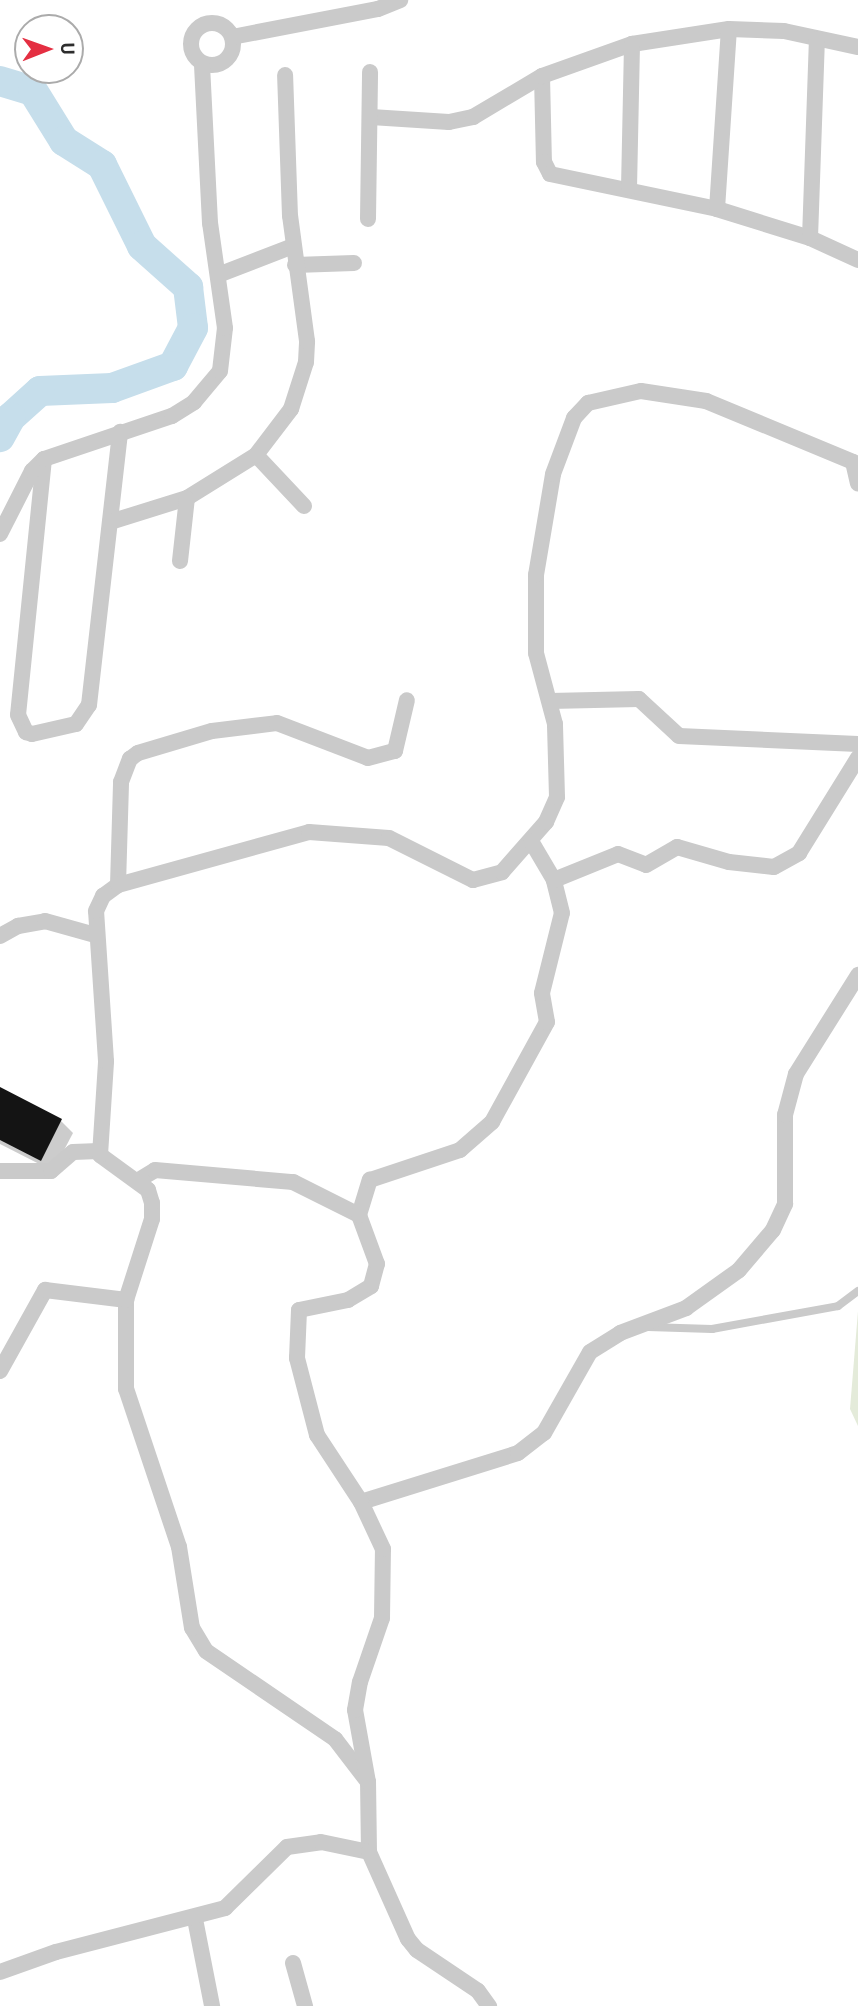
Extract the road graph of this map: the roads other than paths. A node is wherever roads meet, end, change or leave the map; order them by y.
1 (400, 0) edge
2 (729, 29) junction
3 (232, 37) junction
4 (817, 39) junction
5 (632, 44) junction
6 (858, 47) edge
7 (202, 63) junction
8 (370, 72) dead end
9 (285, 75) dead end
10 (542, 76) junction
11 (370, 117) junction
12 (629, 188) junction
13 (717, 209) junction
14 (368, 219) dead end
15 (810, 238) junction
16 (293, 246) junction
17 (858, 260) edge
18 (354, 263) dead end
19 (295, 265) junction
20 (218, 275) junction
21 (120, 432) junction
22 (257, 455) junction
23 (44, 459) junction
24 (858, 483) edge
25 (187, 498) junction
26 (304, 506) dead end
27 (110, 522) junction
28 (0, 534) edge
29 (180, 561) dead end
30 (407, 699) dead end
31 (550, 701) junction
32 (858, 744) edge
33 (858, 758) edge
34 (531, 841) junction
35 (554, 880) junction
36 (117, 885) junction
37 (95, 935) junction
38 (0, 936) edge
39 (858, 975) edge
40 (99, 1151) junction
41 (0, 1171) edge
42 (137, 1181) junction
43 (359, 1215) junction
44 (858, 1291) edge
45 (126, 1300) junction
46 (638, 1326) junction
47 (0, 1371) edge
48 (361, 1502) junction
49 (368, 1782) junction
50 (369, 1852) junction
51 (195, 1919) junction
52 (293, 1964) dead end
53 (0, 1972) edge
54 (212, 2006) edge
55 (305, 2006) edge
56 (489, 2006) edge

1 - 3 street
2 - 4 street
2 - 5 street
2 - 13 street
3 - 7 street
3 - 7 street
4 - 6 street
4 - 15 street
5 - 10 street
5 - 12 street
7 - 20 street
8 - 11 street
9 - 16 street
10 - 11 street
10 - 12 street
11 - 14 street
12 - 13 street
13 - 15 street
15 - 17 street
16 - 19 street
16 - 20 street
18 - 19 street
19 - 22 street
20 - 21 street
21 - 23 street
21 - 27 street
22 - 25 street
22 - 26 street
23 - 27 street
23 - 28 street
24 - 31 street
25 - 27 street
25 - 29 street
30 - 36 street
31 - 32 street
31 - 34 street
33 - 35 street
34 - 35 street
34 - 36 street
35 - 43 street
36 - 37 street
37 - 38 street
37 - 40 street
39 - 46 street
40 - 41 street
40 - 42 street
42 - 43 street
42 - 45 street
43 - 48 street
44 - 46 lane
45 - 47 street
45 - 49 street
46 - 48 street
48 - 49 street
49 - 50 street
50 - 51 street
50 - 56 street
51 - 53 street
51 - 54 street
52 - 55 street

